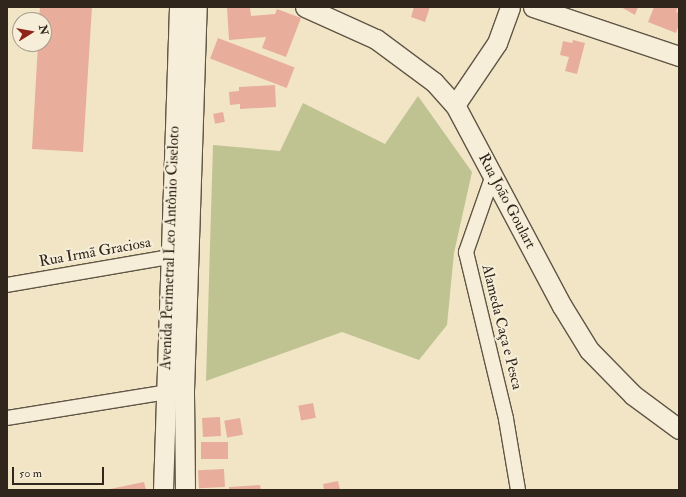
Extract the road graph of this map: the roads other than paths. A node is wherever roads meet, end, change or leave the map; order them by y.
1 (179, 7) edge
2 (197, 7) edge
3 (305, 7) edge
4 (510, 7) edge
5 (533, 7) edge
6 (679, 56) edge
7 (176, 72) junction
8 (195, 73) junction
9 (455, 105) junction
10 (493, 175) junction
11 (189, 254) junction
12 (169, 257) junction
13 (7, 285) edge
14 (184, 390) junction
15 (164, 392) junction
16 (7, 418) edge
17 (679, 429) edge
18 (163, 490) edge
19 (185, 490) edge
20 (518, 490) edge

1 - 7 street, Avenida Perimetral Leo Antônio Ciseloto
2 - 8 street, Avenida Perimetral Leo Antônio Ciseloto
3 - 9 street, Rua João Goulart
4 - 9 street
5 - 6 street
7 - 8 street
7 - 12 street, Avenida Perimetral Leo Antônio Ciseloto
8 - 11 street, Avenida Perimetral Leo Antônio Ciseloto
9 - 10 street, Rua João Goulart
10 - 17 street, Rua João Goulart
10 - 20 street, Alameda Caça e Pesca
11 - 12 street, Rua Irmã Graciosa
11 - 14 street, Avenida Perimetral Leo Antônio Ciseloto
12 - 13 street, Rua Irmã Graciosa
12 - 15 street, Avenida Perimetral Leo Antônio Ciseloto
14 - 15 street
14 - 19 street, Avenida Perimetral Leo Antônio Ciseloto
15 - 16 street
15 - 18 street, Avenida Perimetral Leo Antônio Ciseloto

